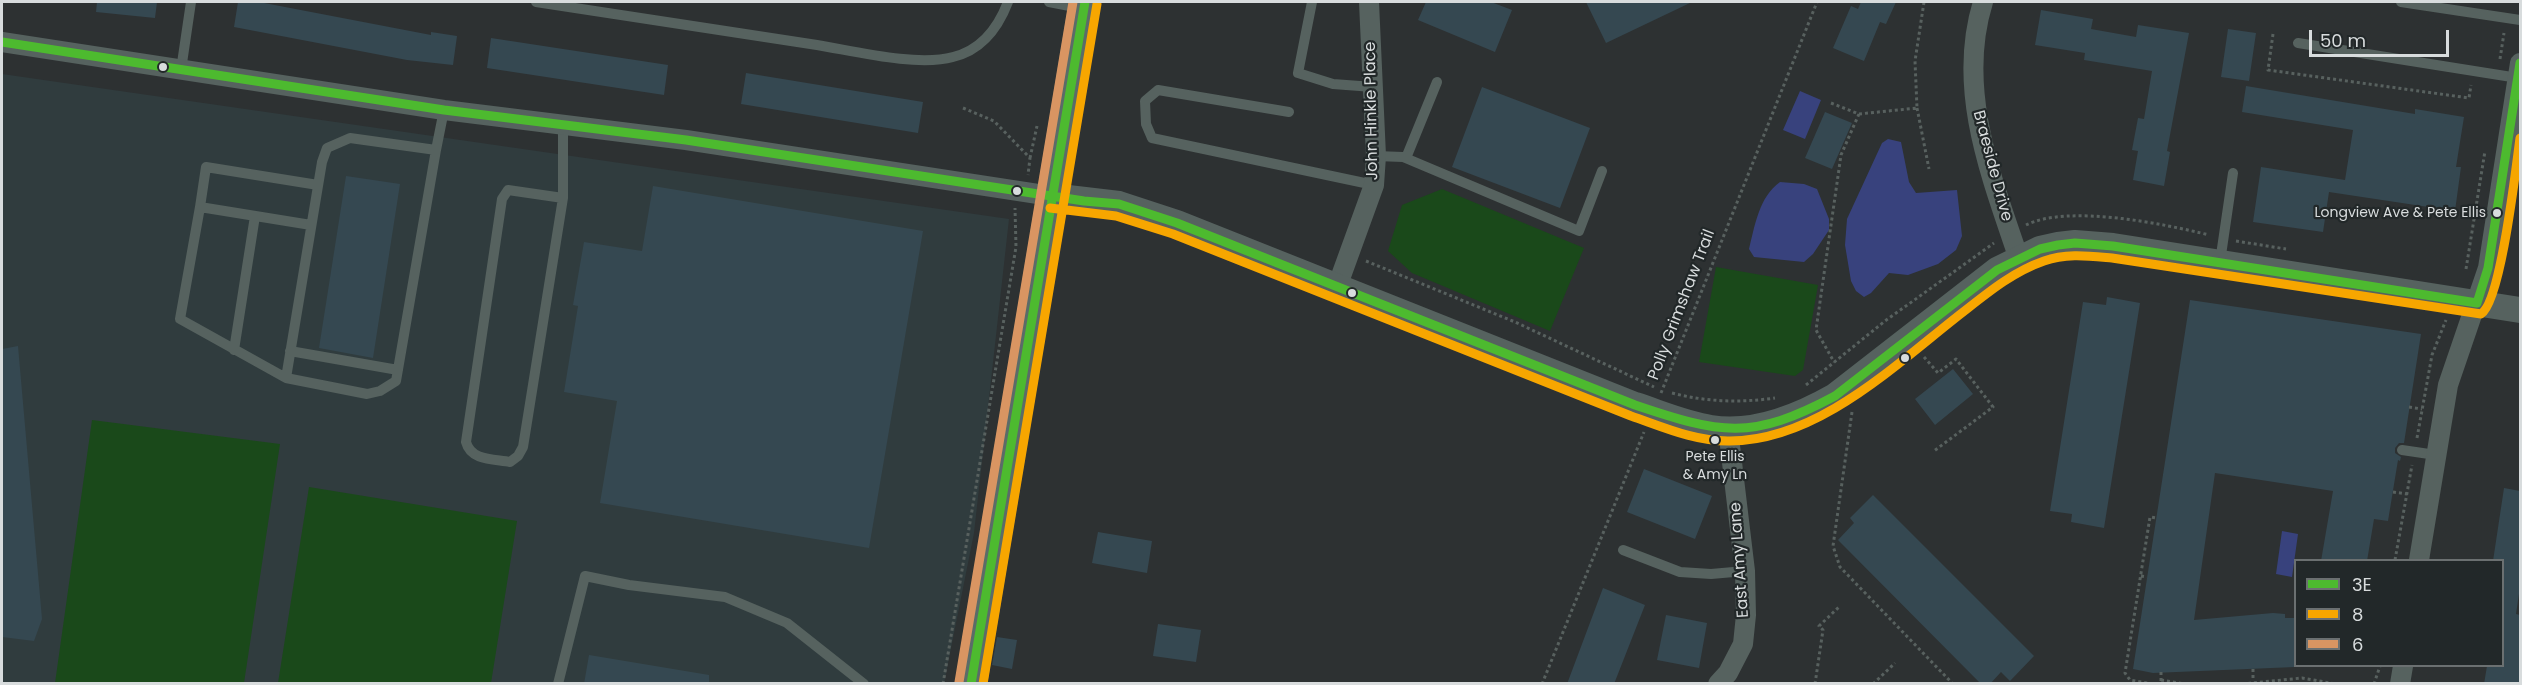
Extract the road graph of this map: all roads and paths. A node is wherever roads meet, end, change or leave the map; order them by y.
1 (191, 2) edge
2 (537, 2) edge
3 (1008, 2) edge
4 (1049, 2) edge
5 (1312, 2) edge
6 (1369, 2) edge
7 (1817, 2) edge
8 (1924, 2) edge
9 (1983, 2) edge
10 (2401, 2) edge
11 (1084, 5) edge
12 (2520, 20) edge
13 (2273, 34) dead end
14 (2, 42) edge
15 (2298, 43) dead end
16 (181, 70) junction
17 (2473, 70) junction
18 (2519, 70) edge
19 (1437, 82) dead end
20 (1373, 87) junction
21 (1831, 103) dead end
22 (963, 108) dead end
23 (1917, 108) junction
24 (444, 110) junction
25 (1289, 112) dead end
26 (1859, 114) junction
27 (563, 124) junction
28 (436, 150) junction
29 (1376, 156) junction
30 (1406, 158) junction
31 (1929, 169) dead end
32 (1602, 171) dead end
33 (2233, 173) dead end
34 (318, 185) junction
35 (1374, 185) junction
36 (1038, 194) junction
37 (563, 198) junction
38 (200, 207) junction
39 (255, 216) junction
40 (311, 225) junction
41 (2010, 234) junction
42 (2222, 250) junction
43 (2290, 250) dead end
44 (2019, 259) junction
45 (1365, 261) dead end
46 (1337, 287) junction
47 (2477, 303) junction
48 (2520, 310) edge
49 (234, 350) junction
50 (290, 351) junction
51 (1924, 357) dead end
52 (1834, 362) junction
53 (398, 370) junction
54 (286, 378) junction
55 (1801, 389) dead end
56 (1780, 397) dead end
57 (1657, 400) junction
58 (2409, 407) dead end
59 (2422, 409) dead end
60 (1852, 412) dead end
61 (1728, 429) junction
62 (2402, 450) dead end
63 (1934, 451) dead end
64 (2436, 455) junction
65 (2392, 492) dead end
66 (2407, 494) dead end
67 (2156, 518) dead end
68 (1623, 550) dead end
69 (2419, 559) edge
70 (1744, 572) junction
71 (2141, 576) junction
72 (2147, 577) dead end
73 (1840, 606) dead end
74 (1895, 663) dead end
75 (2380, 667) edge
76 (2403, 667) edge
77 (2253, 669) dead end
78 (2161, 672) dead end
79 (2253, 681) junction
80 (2161, 682) edge
81 (963, 683) edge
82 (558, 684) edge
83 (864, 684) edge
84 (1542, 684) edge
85 (1718, 684) edge
86 (1815, 684) edge
87 (1873, 684) edge
88 (1953, 684) edge
89 (2153, 684) edge
90 (2185, 684) edge
91 (2242, 684) edge
92 (2336, 684) edge
93 (2374, 684) edge
94 (2400, 684) edge

1 - 16 lane
2 - 3 lane
4 - 11 lane
5 - 20 lane
6 - 20 street, John Hinkle Place
7 - 57 path, Polly Grimshaw Trail
8 - 23 path
9 - 41 street, Braeside Drive
10 - 12 lane
11 - 36 main road
13 - 17 path
14 - 16 street
15 - 17 lane
16 - 24 street
17 - 18 lane
18 - 47 street
19 - 30 lane
20 - 29 street, John Hinkle Place
21 - 26 path
22 - 36 path
23 - 26 path
23 - 31 path
24 - 27 street
24 - 28 lane
25 - 35 lane
26 - 52 path
27 - 36 street
27 - 37 lane
28 - 34 lane
28 - 53 lane
29 - 30 lane
29 - 35 street, John Hinkle Place
30 - 32 lane
33 - 42 lane
34 - 38 lane
34 - 40 lane
35 - 46 street, John Hinkle Place
36 - 46 street
36 - 81 main road
36 - 81 path
37 - 37 lane
38 - 39 lane
38 - 49 lane
39 - 40 lane
39 - 49 lane
40 - 50 lane
41 - 42 path
41 - 44 street, Braeside Drive
41 - 52 path
42 - 43 path
42 - 44 street
42 - 47 street
44 - 61 street
45 - 57 path
46 - 57 street
47 - 48 street
47 - 64 street
49 - 54 lane
50 - 53 lane
50 - 54 lane
51 - 63 path
52 - 55 path
53 - 54 lane
56 - 57 path
57 - 61 street
57 - 84 path, Polly Grimshaw Trail
58 - 59 path
60 - 88 path
61 - 70 street, East Amy Lane
62 - 64 lane
64 - 69 street
65 - 66 path
67 - 71 path
68 - 70 lane
70 - 85 street, East Amy Lane
71 - 72 path
71 - 89 path
73 - 86 path
74 - 87 path
75 - 93 path
76 - 94 street
77 - 79 path
78 - 80 path
79 - 91 path
79 - 92 path
80 - 90 path
82 - 83 lane

